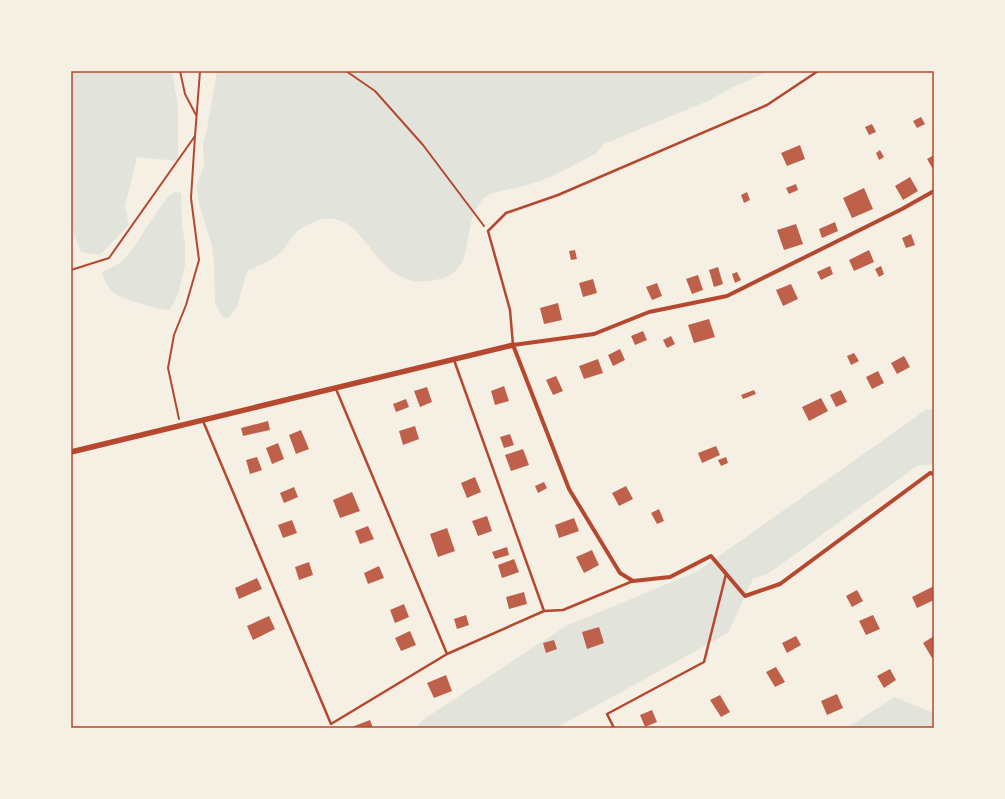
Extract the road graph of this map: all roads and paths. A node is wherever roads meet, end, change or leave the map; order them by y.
1 (180, 71) edge
2 (200, 71) edge
3 (346, 71) edge
4 (818, 71) edge
5 (196, 115) junction
6 (195, 136) junction
7 (934, 191) edge
8 (488, 231) junction
9 (71, 270) edge
10 (514, 345) junction
11 (454, 360) junction
12 (335, 388) junction
13 (202, 420) junction
14 (181, 426) junction
15 (71, 452) edge
16 (934, 474) edge
17 (726, 574) junction
18 (633, 581) junction
19 (544, 611) junction
20 (447, 654) junction
21 (614, 728) edge

1 - 5 path
2 - 5 path
3 - 8 path
4 - 8 lane
5 - 6 path
6 - 9 path
6 - 14 path
7 - 10 street
8 - 10 lane
10 - 11 street
10 - 18 street
11 - 12 street
11 - 19 lane
12 - 13 street
12 - 20 lane
13 - 14 street
13 - 20 lane
14 - 15 street
16 - 17 street
17 - 18 street
17 - 21 lane
18 - 19 lane
19 - 20 lane

